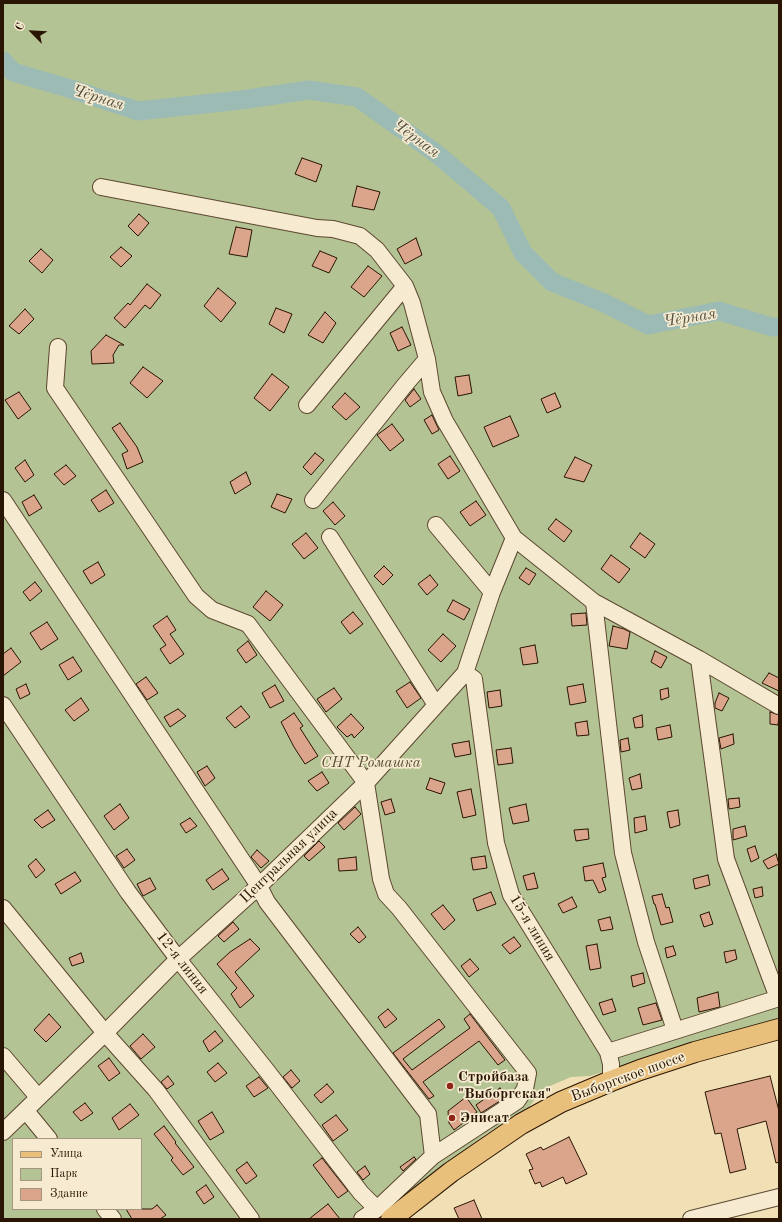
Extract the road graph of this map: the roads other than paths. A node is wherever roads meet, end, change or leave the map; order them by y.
1 (101, 187) dead end
2 (405, 286) junction
3 (58, 347) dead end
4 (427, 359) junction
5 (307, 405) dead end
6 (3, 500) edge
7 (313, 500) dead end
8 (436, 526) dead end
9 (330, 537) dead end
10 (514, 538) junction
11 (492, 592) junction
12 (594, 602) junction
13 (699, 659) junction
14 (465, 673) junction
15 (3, 705) edge
16 (436, 705) junction
17 (779, 706) edge
18 (366, 783) junction
19 (260, 886) junction
20 (3, 908) edge
21 (178, 959) junction
22 (779, 998) edge
23 (779, 1029) edge
24 (674, 1030) junction
25 (105, 1033) junction
26 (608, 1052) junction
27 (3, 1056) edge
28 (611, 1081) junction
29 (38, 1097) junction
30 (26, 1111) junction
31 (3, 1132) edge
32 (48, 1138) edge
33 (433, 1156) junction
34 (779, 1197) edge
35 (106, 1210) edge
36 (384, 1214) edge
37 (113, 1219) edge
38 (251, 1219) edge
39 (362, 1219) edge
40 (691, 1219) edge

1 - 2 street
2 - 4 street
2 - 5 street
3 - 18 street
4 - 7 street
4 - 10 street
6 - 19 street
8 - 11 street
9 - 16 street
10 - 11 street, Центральная улица
10 - 12 street
11 - 14 street, Центральная улица
12 - 13 street
12 - 24 street
13 - 17 street
13 - 22 street
14 - 16 street, Центральная улица
14 - 26 street, 15-я линия
15 - 21 street, 12-я линия
16 - 18 street, Центральная улица
18 - 19 street, Центральная улица
18 - 33 street
19 - 21 street, Центральная улица
19 - 33 street
20 - 25 street
21 - 25 street, Центральная улица
21 - 36 street, 12-я линия
22 - 24 street
23 - 28 main road, Выборгское шоссе
24 - 26 street
25 - 29 street, Центральная улица
25 - 38 street
26 - 28 street, 15-я линия
27 - 29 street
28 - 36 main road, Выборгское шоссе
29 - 30 street, Центральная улица
30 - 31 street, Центральная улица
30 - 32 street
33 - 36 street
34 - 40 street
35 - 37 street
36 - 39 street

